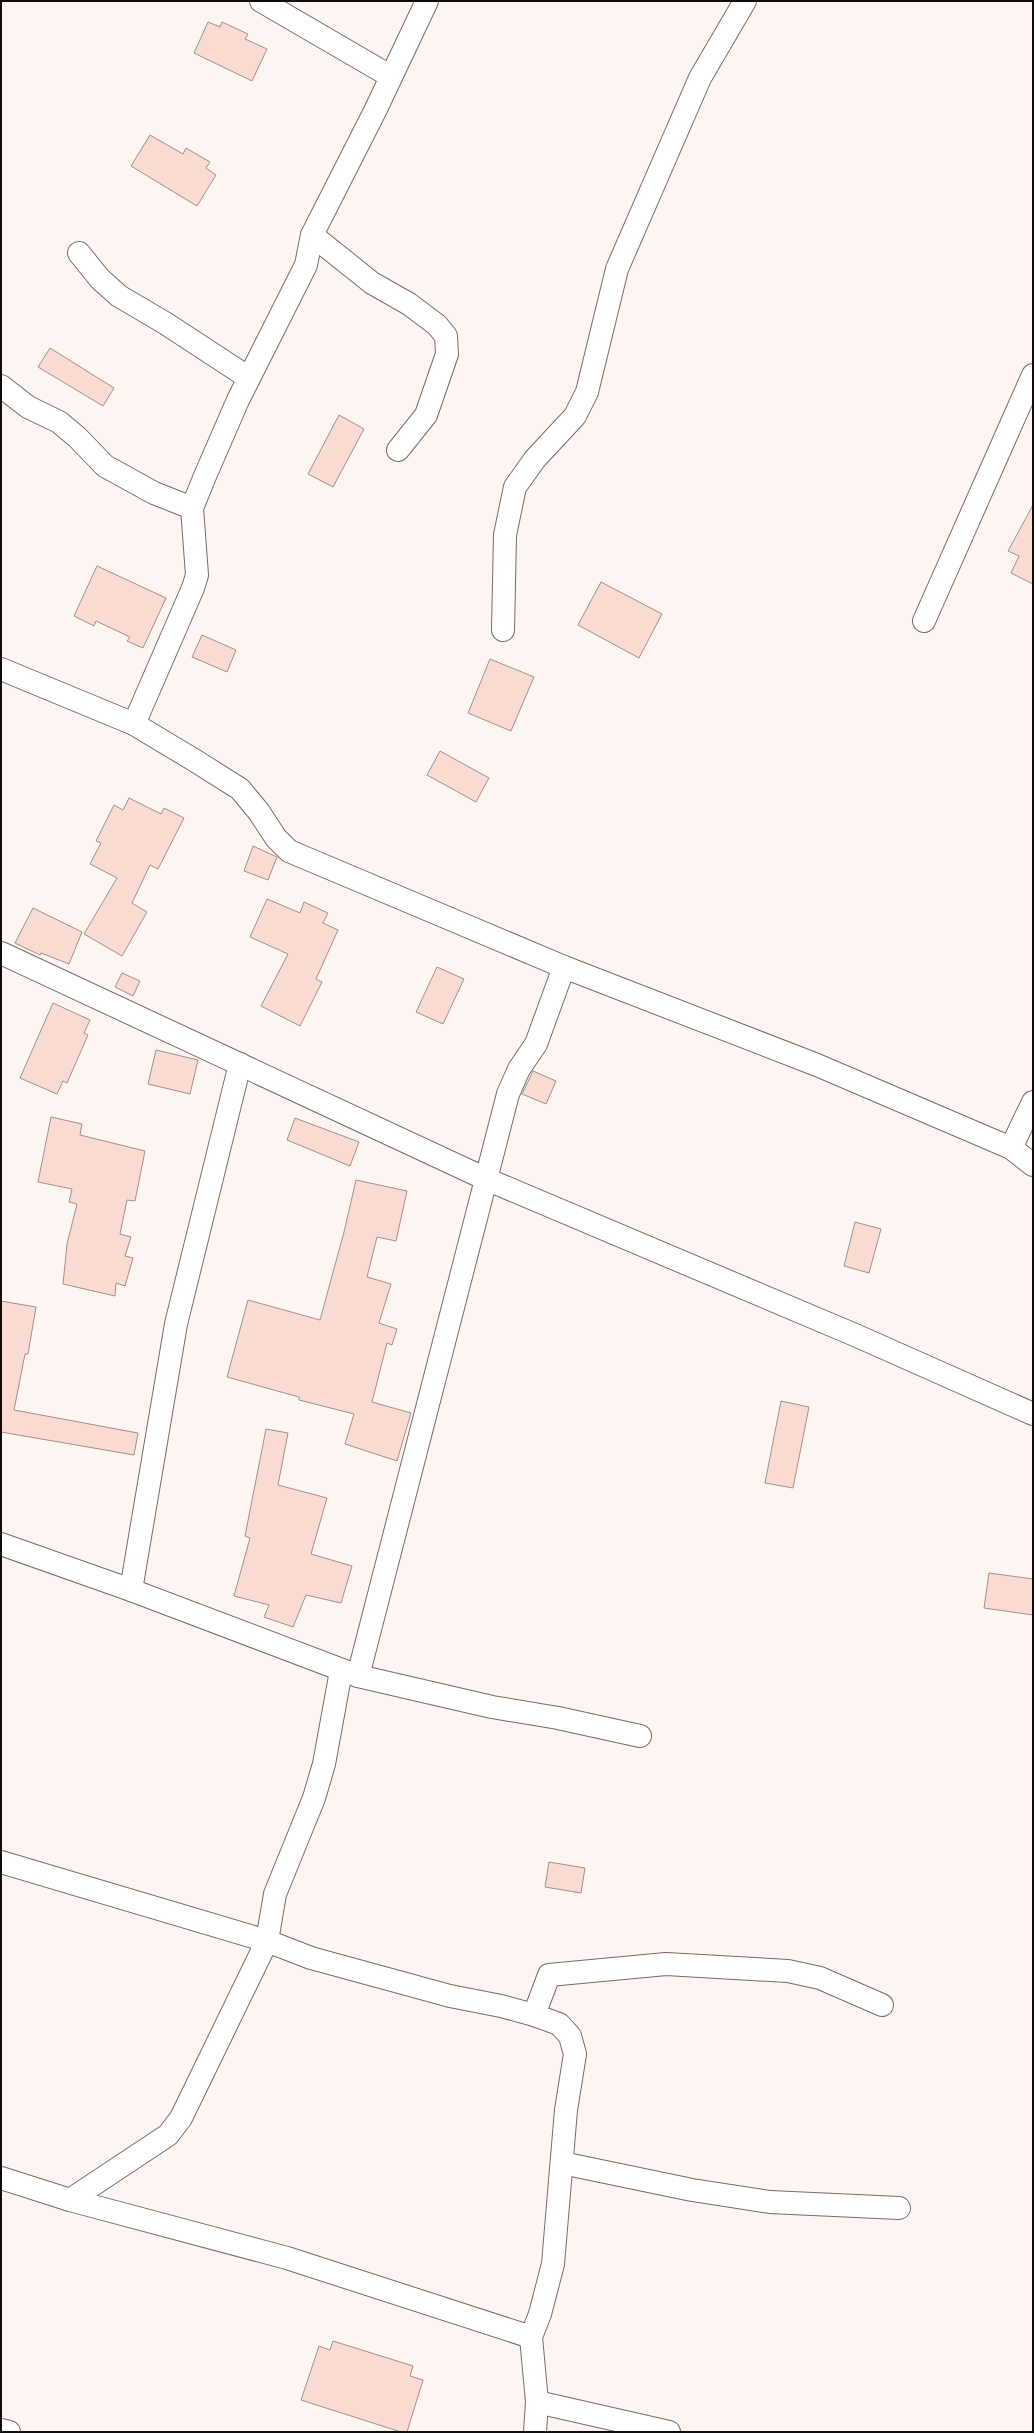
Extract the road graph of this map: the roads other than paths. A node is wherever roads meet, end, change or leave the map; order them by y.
1 (261, 1) edge
2 (427, 1) edge
3 (745, 1) edge
4 (390, 76) junction
5 (312, 235) junction
6 (79, 253) dead end
7 (1033, 375) edge
8 (249, 378) junction
9 (1, 386) edge
10 (398, 450) dead end
11 (192, 508) junction
12 (924, 621) dead end
13 (503, 630) dead end
14 (1, 669) edge
15 (134, 724) junction
16 (1, 953) edge
17 (564, 967) junction
18 (240, 1064) junction
19 (1033, 1102) edge
20 (1011, 1148) junction
21 (1033, 1165) edge
22 (486, 1179) junction
23 (1033, 1414) edge
24 (1, 1544) edge
25 (131, 1590) junction
26 (349, 1674) junction
27 (640, 1736) dead end
28 (1, 1862) edge
29 (267, 1941) junction
30 (882, 2005) dead end
31 (534, 2016) junction
32 (562, 2163) junction
33 (1, 2178) edge
34 (70, 2200) junction
35 (899, 2208) dead end
36 (531, 2337) junction
37 (537, 2402) junction
38 (1, 2430) edge
39 (9, 2432) edge
40 (535, 2432) edge
41 (669, 2432) edge

1 - 4 street
2 - 4 street
3 - 13 street
4 - 5 street
5 - 8 street
5 - 10 street
6 - 8 street
7 - 12 street
8 - 11 street
9 - 11 street
11 - 15 street
14 - 15 street
15 - 17 street
16 - 18 street
17 - 20 street
17 - 22 street
18 - 22 street
18 - 25 street
19 - 20 street
20 - 21 street
22 - 23 street
22 - 26 street
24 - 25 street
25 - 26 street
26 - 27 street
26 - 29 street
28 - 29 street
29 - 31 street
29 - 34 street
30 - 31 street
31 - 32 street
32 - 35 street
32 - 36 street
33 - 34 street
34 - 36 street
36 - 37 street
37 - 40 street
37 - 41 street
38 - 39 street

